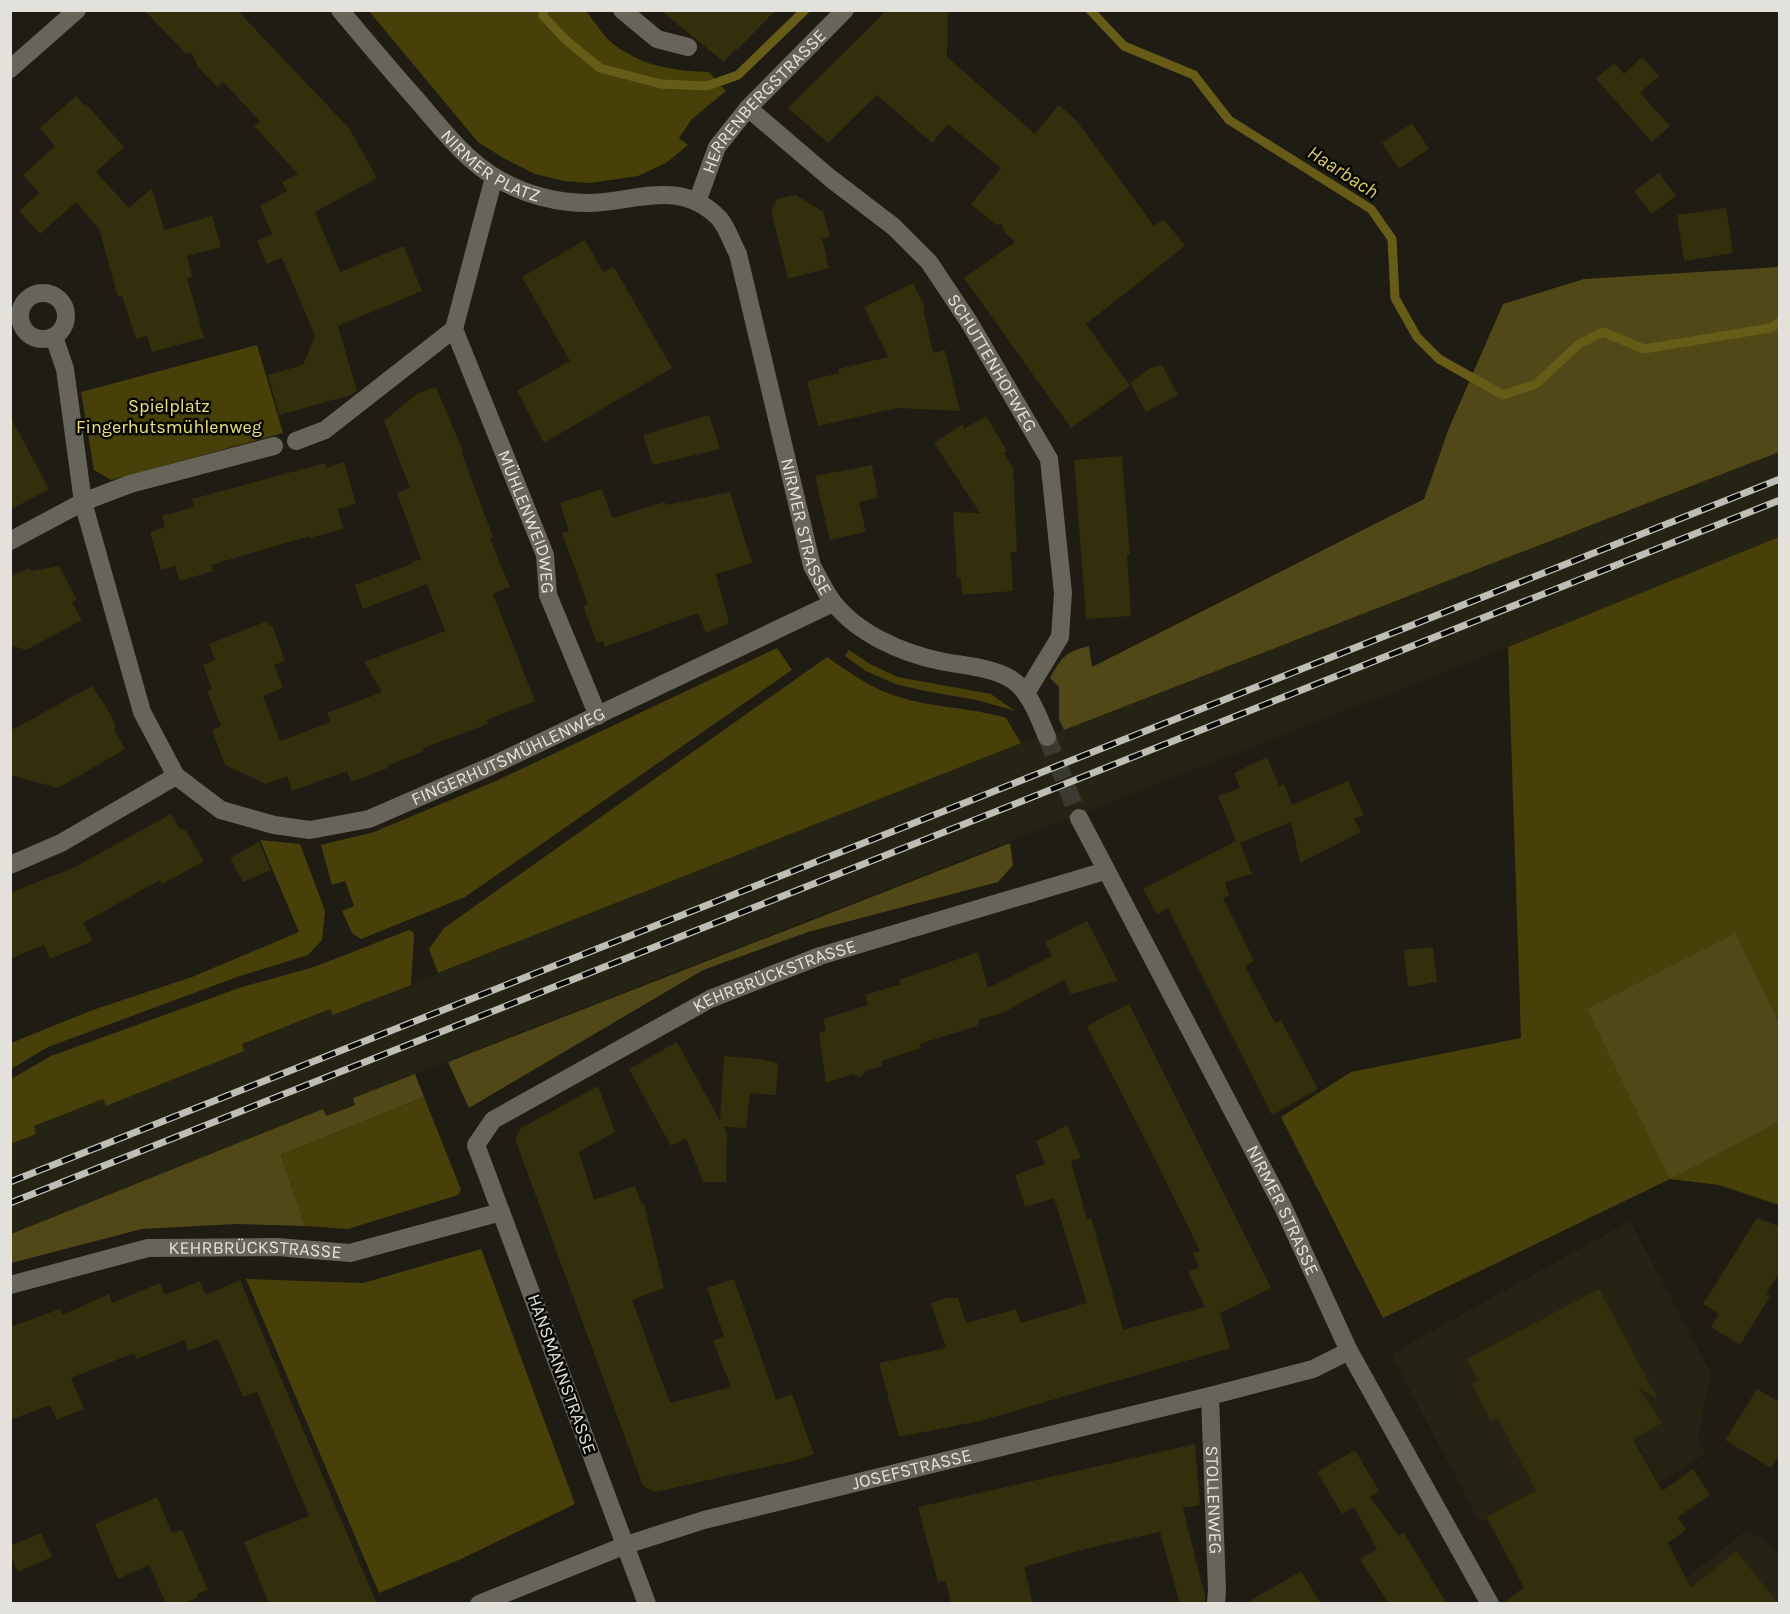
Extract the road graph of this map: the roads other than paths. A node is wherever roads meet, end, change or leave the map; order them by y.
1 (77, 10) edge
2 (340, 10) edge
3 (622, 10) edge
4 (845, 10) edge
5 (688, 47) dead end
6 (10, 69) edge
7 (748, 108) junction
8 (494, 177) junction
9 (697, 202) junction
10 (454, 329) junction
11 (54, 337) dead end
12 (296, 441) dead end
13 (274, 446) dead end
14 (83, 502) junction
15 (10, 541) edge
16 (833, 603) junction
17 (1026, 693) junction
18 (598, 716) junction
19 (1047, 737) tunnel mouth
20 (176, 776) junction
21 (1079, 818) tunnel mouth
22 (10, 865) edge
23 (1105, 871) junction
24 (476, 1145) joint
25 (501, 1212) junction
26 (10, 1286) edge
27 (1349, 1351) junction
28 (1210, 1396) junction
29 (626, 1545) junction
30 (479, 1604) edge
31 (647, 1604) edge
32 (1216, 1604) edge
33 (1490, 1604) edge

1 - 6 street
2 - 8 street, NIRMER PLATZ
3 - 5 street
4 - 7 street, HERRENBERGSTRASSE
7 - 9 street, HERRENBERGSTRASSE
7 - 17 street, SCHUTTENHOFWEG
8 - 9 street, NIRMER PLATZ
8 - 10 street
9 - 16 street, NIRMER STRASSE
10 - 12 street
10 - 18 street, MÜHLENWEIDWEG
11 - 14 street, FINGERHUTSMÜHLENWEG
13 - 14 street
14 - 15 street
14 - 20 street, FINGERHUTSMÜHLENWEG
16 - 17 street, NIRMER STRASSE
16 - 18 street, FINGERHUTSMÜHLENWEG
17 - 19 street, NIRMER STRASSE
18 - 20 street, FINGERHUTSMÜHLENWEG
20 - 22 street
21 - 23 street, NIRMER STRASSE
23 - 24 street, KEHRBRÜCKSTRASSE
23 - 27 street, NIRMER STRASSE
24 - 25 street, HANSMANNSTRASSE
25 - 26 street, KEHRBRÜCKSTRASSE
25 - 29 street, HANSMANNSTRASSE
27 - 28 street, JOSEFSTRASSE
27 - 33 street, NIRMER STRASSE
28 - 29 street, JOSEFSTRASSE
28 - 32 street, STOLLENWEG
29 - 30 street, JOSEFSTRASSE
29 - 31 street, HANSMANNSTRASSE

